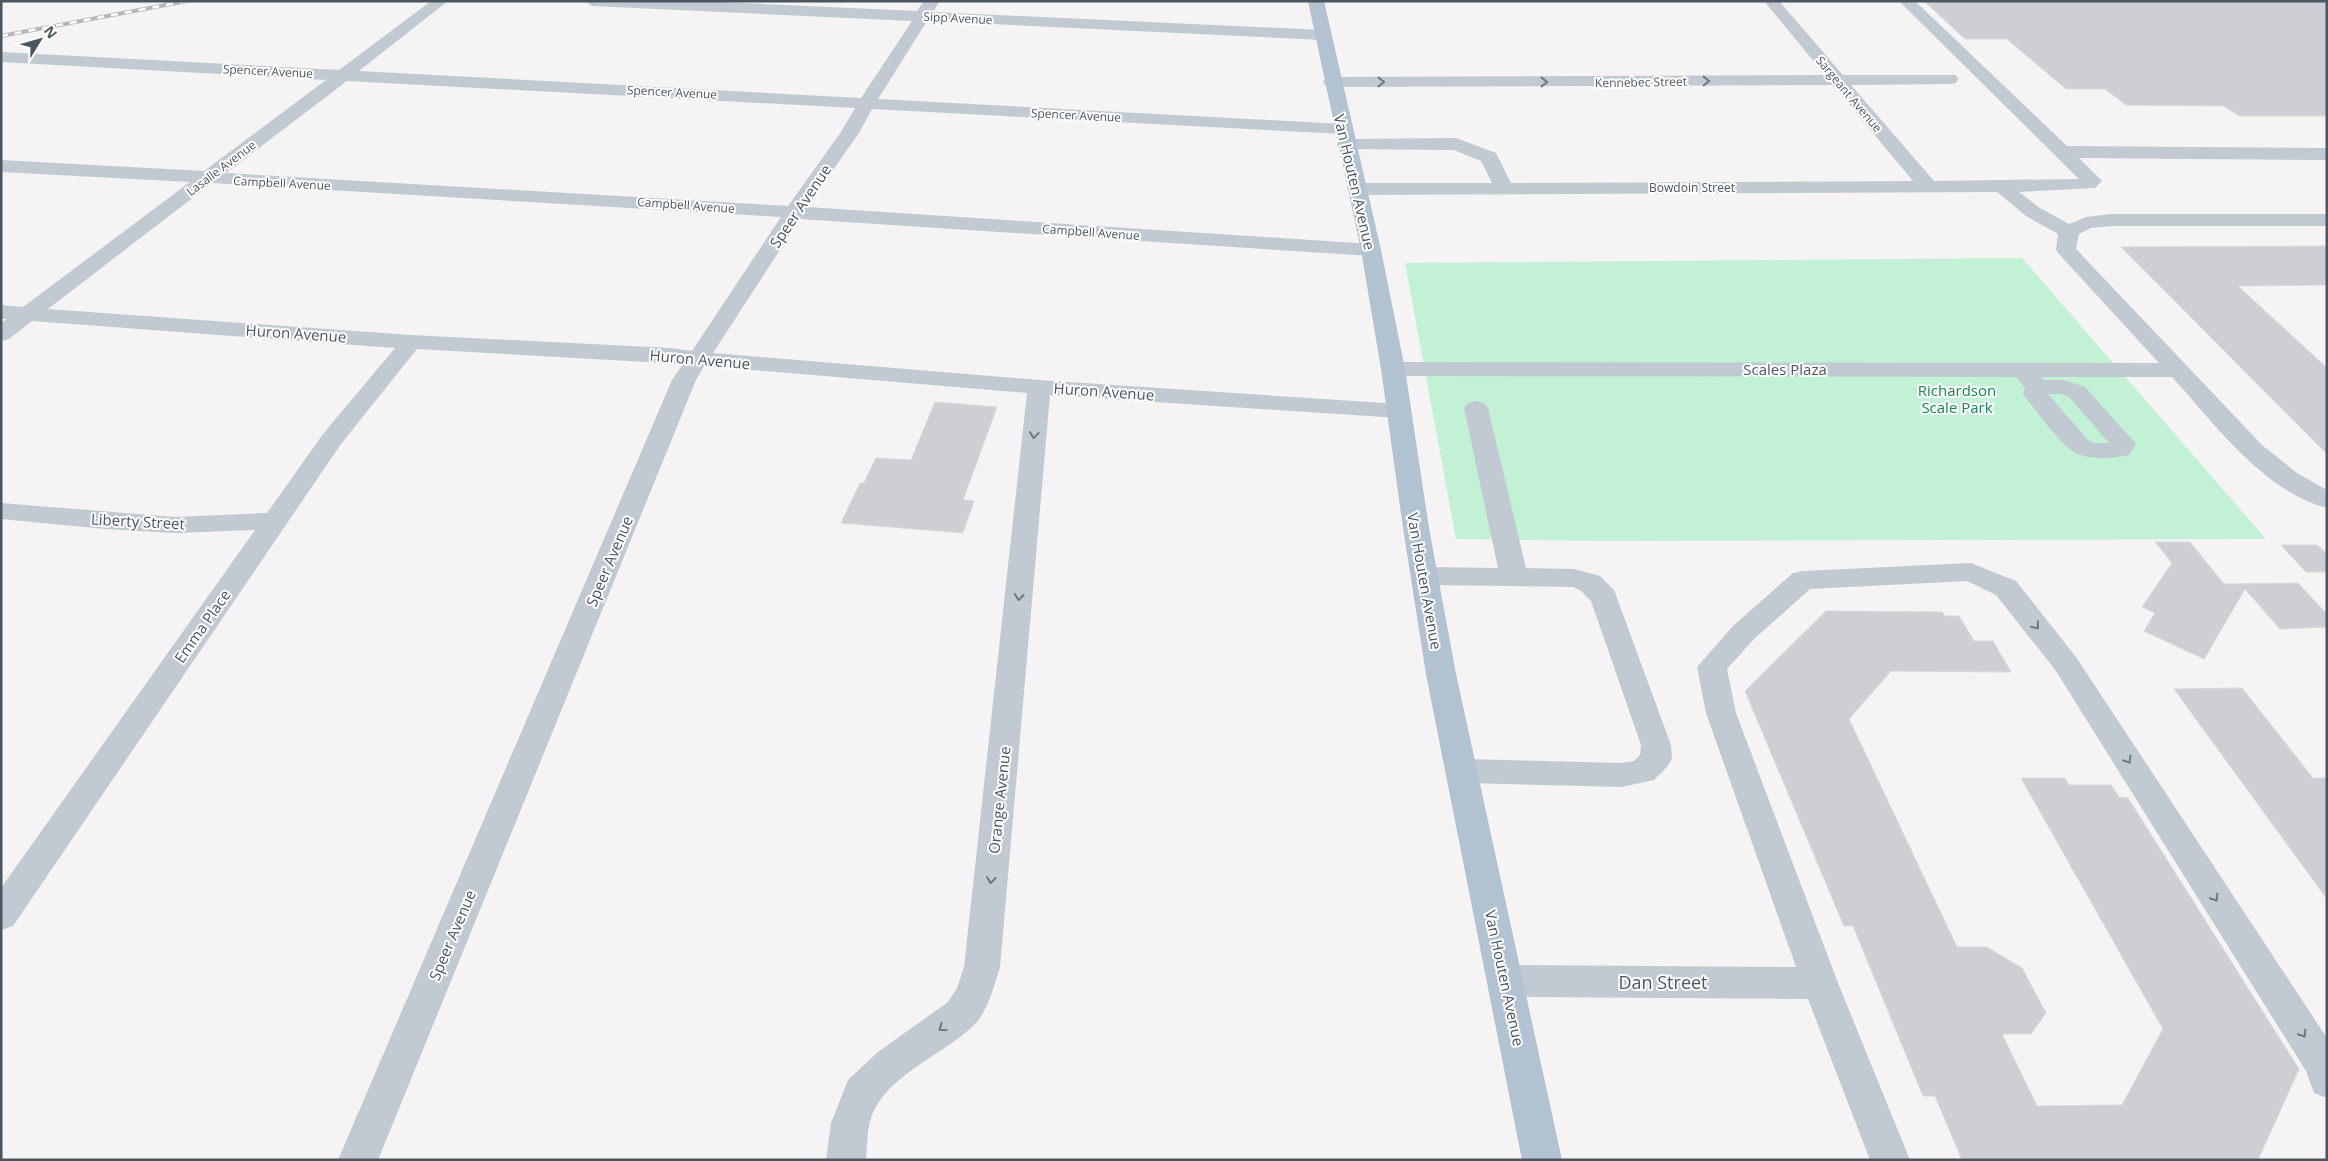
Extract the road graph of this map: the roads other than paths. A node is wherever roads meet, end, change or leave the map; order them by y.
1 (441, 1) edge
2 (592, 1) edge
3 (1316, 1) edge
4 (1771, 1) edge
5 (1906, 1) edge
6 (928, 9) edge
7 (1323, 35) junction
8 (1, 58) edge
9 (344, 75) junction
10 (1950, 78) dead end
11 (1838, 80) junction
12 (1332, 82) junction
13 (867, 102) junction
14 (1346, 145) junction
15 (2062, 152) junction
16 (2327, 154) edge
17 (1, 166) edge
18 (207, 179) junction
19 (1928, 186) junction
20 (2002, 186) junction
21 (1504, 188) junction
22 (1357, 189) junction
23 (794, 212) junction
24 (2327, 220) edge
25 (2069, 231) junction
26 (1371, 250) junction
27 (1, 312) edge
28 (27, 314) junction
29 (1, 334) edge
30 (411, 342) junction
31 (699, 359) junction
32 (1393, 369) junction
33 (2178, 370) junction
34 (1039, 386) junction
35 (1476, 408) dead end
36 (1398, 411) junction
37 (2327, 500) edge
38 (1, 511) edge
39 (274, 521) junction
40 (1424, 576) junction
41 (1514, 577) junction
42 (1462, 771) junction
43 (1, 916) edge
44 (1506, 981) junction
45 (1820, 983) junction
46 (2325, 1074) edge
47 (358, 1160) edge
48 (846, 1160) edge
49 (1542, 1160) edge
50 (1890, 1160) edge

1 - 9 street, Lasalle Avenue
2 - 6 street, Sipp Avenue
3 - 7 main road, Van Houten Avenue
4 - 11 street, Sargeant Avenue
5 - 15 street
6 - 7 street, Sipp Avenue
6 - 13 street, Speer Avenue
7 - 12 main road, Van Houten Avenue
8 - 9 street, Spencer Avenue
9 - 13 street, Spencer Avenue
9 - 18 street, Lasalle Avenue
10 - 11 street, Kennebec Street
12 -> 11 street, Kennebec Street
11 - 19 street, Sargeant Avenue
12 - 14 main road, Van Houten Avenue
13 - 14 street, Spencer Avenue
13 - 23 street, Speer Avenue
14 - 21 street, Spencer Avenue
14 - 22 main road, Van Houten Avenue
15 - 16 street
15 - 20 street, Bowdoin Street
17 - 18 street, Campbell Avenue
18 - 23 street, Campbell Avenue
18 - 28 street, Lasalle Avenue
19 - 20 street, Bowdoin Street
19 - 21 street, Bowdoin Street
20 - 25 street
21 - 22 street, Bowdoin Street
22 - 26 main road, Van Houten Avenue
23 - 26 street, Campbell Avenue
23 - 31 street, Speer Avenue
24 - 25 street
25 - 33 street
26 - 32 main road, Van Houten Avenue
27 - 28 street, Huron Avenue
28 - 29 street, Lasalle Avenue
28 - 30 street, Huron Avenue
30 - 31 street, Huron Avenue
30 - 39 street, Emma Place
31 - 34 street, Huron Avenue
31 - 47 street, Speer Avenue
32 - 33 street, Scales Plaza
32 - 36 main road, Van Houten Avenue
33 - 37 street
34 - 36 street, Huron Avenue
34 -> 48 street, Orange Avenue
35 - 41 street
36 - 40 main road, Van Houten Avenue
38 - 39 street, Liberty Street
39 - 43 street, Emma Place
40 - 41 street
40 - 42 main road, Van Houten Avenue
41 - 42 street
42 - 44 main road, Van Houten Avenue
44 - 45 street, Dan Street
44 - 49 main road, Van Houten Avenue
45 -> 46 street
45 - 50 street

